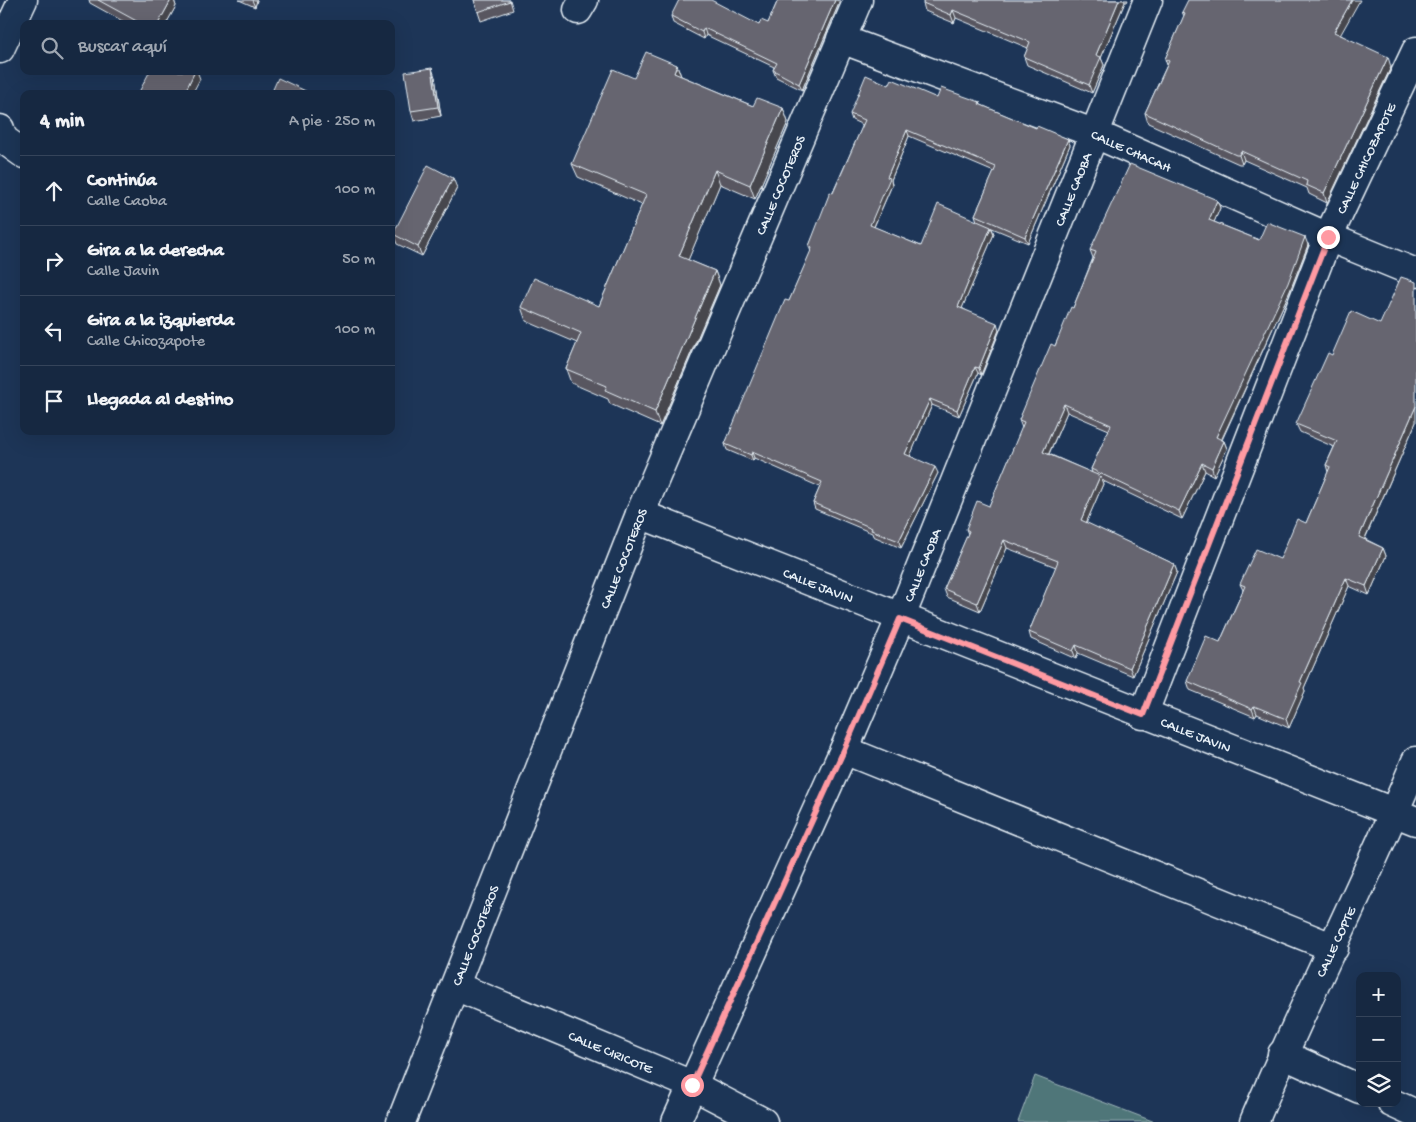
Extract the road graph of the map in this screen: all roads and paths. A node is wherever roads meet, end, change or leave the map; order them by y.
1 (23, 0) edge
2 (858, 0) edge
3 (1148, 0) edge
4 (842, 39) junction
5 (0, 48) edge
6 (1416, 51) edge
7 (0, 129) edge
8 (1093, 133) junction
9 (20, 151) edge
10 (1328, 237) junction
11 (1416, 273) edge
12 (640, 514) junction
13 (900, 619) junction
14 (1143, 715) junction
15 (844, 750) junction
16 (1416, 761) edge
17 (1406, 816) edge
18 (1334, 948) junction
19 (455, 986) junction
20 (1282, 1054) junction
21 (692, 1085) junction
22 (1356, 1087) edge
23 (1401, 1107) edge
24 (1416, 1114) edge
25 (401, 1122) edge
26 (676, 1122) edge
27 (763, 1122) edge
28 (1254, 1122) edge

1 - 5 street
2 - 4 street, CALLE COCOTEROS
3 - 8 street, CALLE CAOBA
4 - 8 street, CALLE CHACAH
4 - 12 street, CALLE COCOTEROS
6 - 10 street, CALLE CHICOZAPOTE
7 - 9 street
8 - 10 street, CALLE CHACAH
8 - 13 street, CALLE CAOBA
10 - 11 street, CALLE CHACAH
10 - 14 street, CALLE CHICOZAPOTE
12 - 13 street, CALLE JAVIN
12 - 19 street, CALLE COCOTEROS
13 - 14 street, CALLE JAVIN
13 - 15 street, CALLE CAOBA
14 - 17 street, CALLE JAVIN
15 - 18 street
15 - 21 street, CALLE CAOBA
16 - 17 street, CALLE COPTE
17 - 18 street, CALLE COPTE
18 - 20 street, CALLE COPTE
19 - 21 street, CALLE CIRICOTE
19 - 25 street, CALLE COCOTEROS
20 - 22 street
20 - 28 street, CALLE COPTE
21 - 26 street, CALLE CAOBA
21 - 27 street, CALLE CIRICOTE
23 - 24 street

